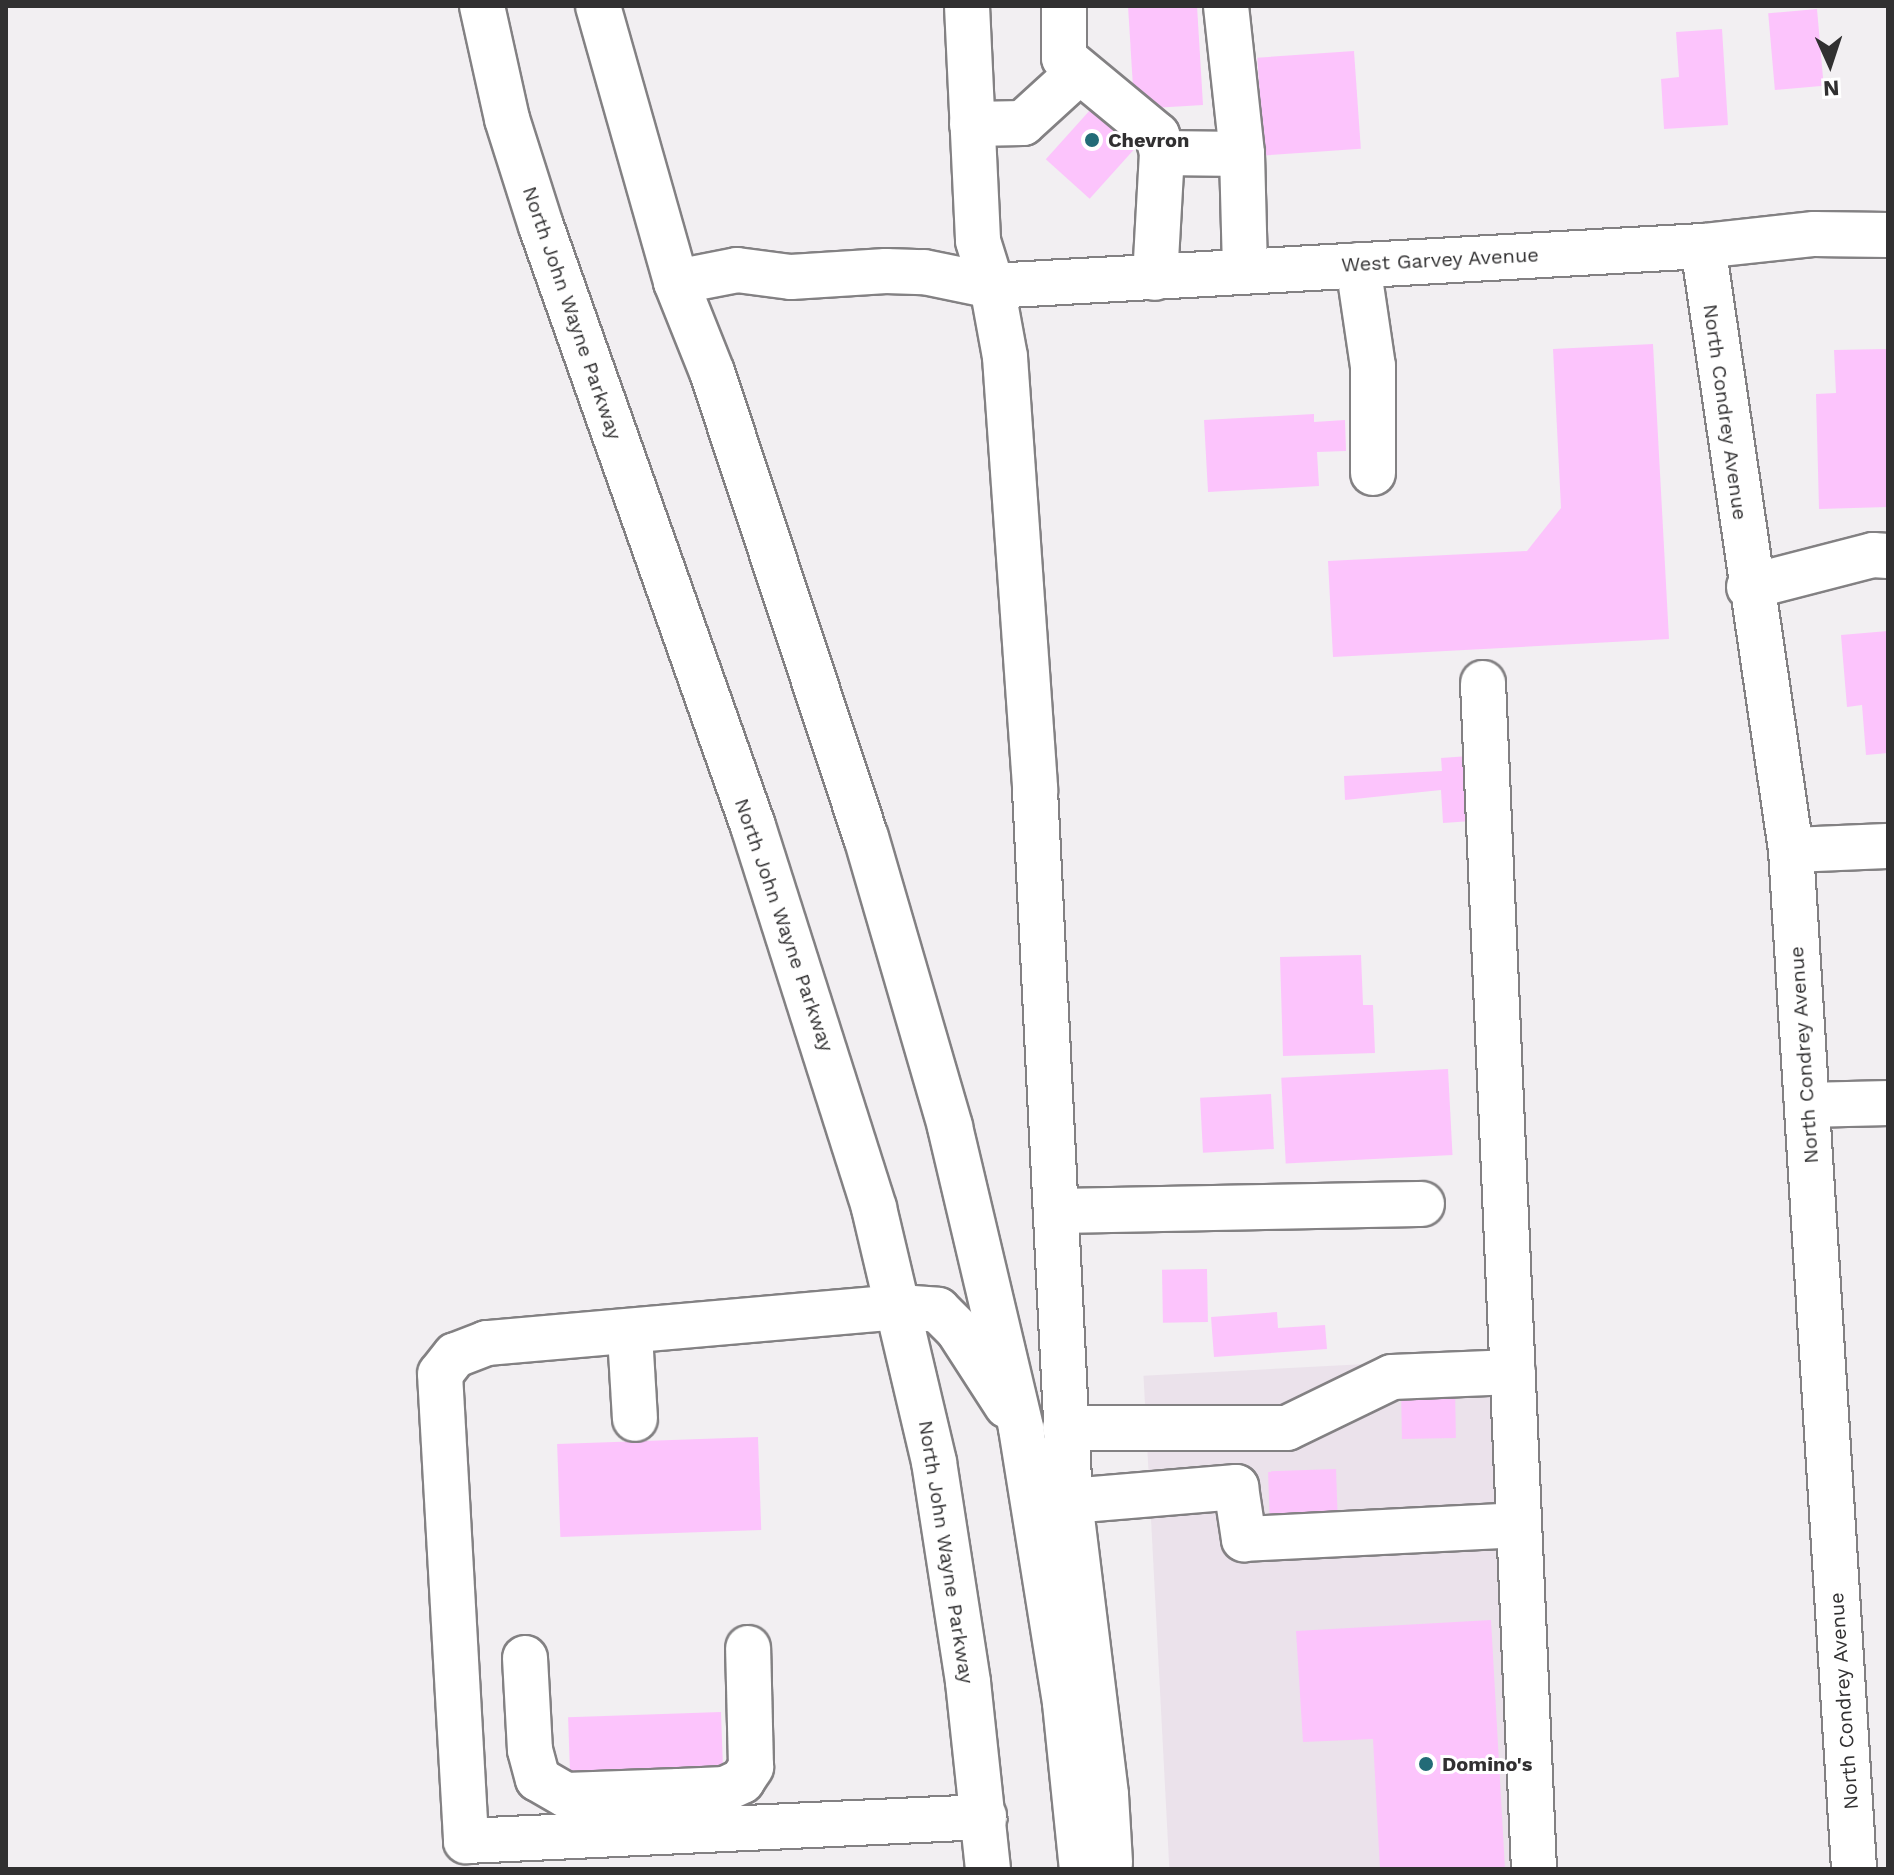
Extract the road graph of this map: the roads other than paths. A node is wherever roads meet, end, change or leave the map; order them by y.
1 (451, 6) edge
2 (482, 6) edge
3 (598, 6) edge
4 (967, 6) edge
5 (1064, 6) edge
6 (1226, 6) edge
7 (1079, 72) junction
8 (507, 119) junction
9 (972, 124) junction
10 (1162, 153) junction
11 (1242, 154) junction
12 (1888, 235) edge
13 (1703, 246) junction
14 (1358, 265) junction
15 (1245, 272) junction
16 (1155, 278) junction
17 (676, 282) junction
18 (992, 286) junction
19 (1373, 473) dead end
20 (1888, 556) edge
21 (1749, 587) junction
22 (1483, 683) dead end
23 (1888, 846) edge
24 (1791, 850) junction
25 (1888, 1103) edge
26 (1807, 1105) junction
27 (1422, 1204) dead end
28 (1056, 1211) junction
29 (899, 1307) junction
30 (630, 1335) junction
31 (1513, 1372) junction
32 (635, 1419) dead end
33 (1021, 1428) junction
34 (1065, 1428) junction
35 (1070, 1501) junction
36 (1519, 1525) junction
37 (748, 1648) dead end
38 (525, 1658) dead end
39 (984, 1817) junction
40 (988, 1869) edge
41 (1082, 1869) edge
42 (1110, 1869) edge
43 (1534, 1869) edge
44 (1854, 1869) edge

1 - 8 main road
2 - 8 main road, North John Wayne Parkway
3 - 17 main road
4 - 9 main road
5 - 7 main road
6 - 11 main road
7 - 9 main road
7 - 10 main road
8 - 29 main road, North John Wayne Parkway
9 - 18 main road
10 - 11 main road
10 - 16 main road
11 - 15 main road
12 - 13 main road, West Garvey Avenue
13 - 14 main road, West Garvey Avenue
13 - 21 main road, North Condrey Avenue
14 - 15 main road, West Garvey Avenue
14 - 19 main road
15 - 16 main road, West Garvey Avenue
16 - 18 main road, West Garvey Avenue
17 - 18 main road, West Garvey Avenue
17 - 33 main road
18 - 28 main road
20 - 21 main road
21 - 24 main road, North Condrey Avenue
22 - 31 main road
23 - 24 main road
24 - 26 main road, North Condrey Avenue
25 - 26 main road
26 - 44 main road, North Condrey Avenue
27 - 28 main road
28 - 34 main road
29 - 30 main road
29 - 33 main road
29 - 39 main road, North John Wayne Parkway
30 - 32 main road
30 - 39 main road
31 - 34 main road
31 - 36 main road
33 - 41 main road
34 - 35 main road
35 - 36 main road
35 - 42 main road
36 - 43 main road
37 - 38 main road
39 - 40 main road, North John Wayne Parkway

